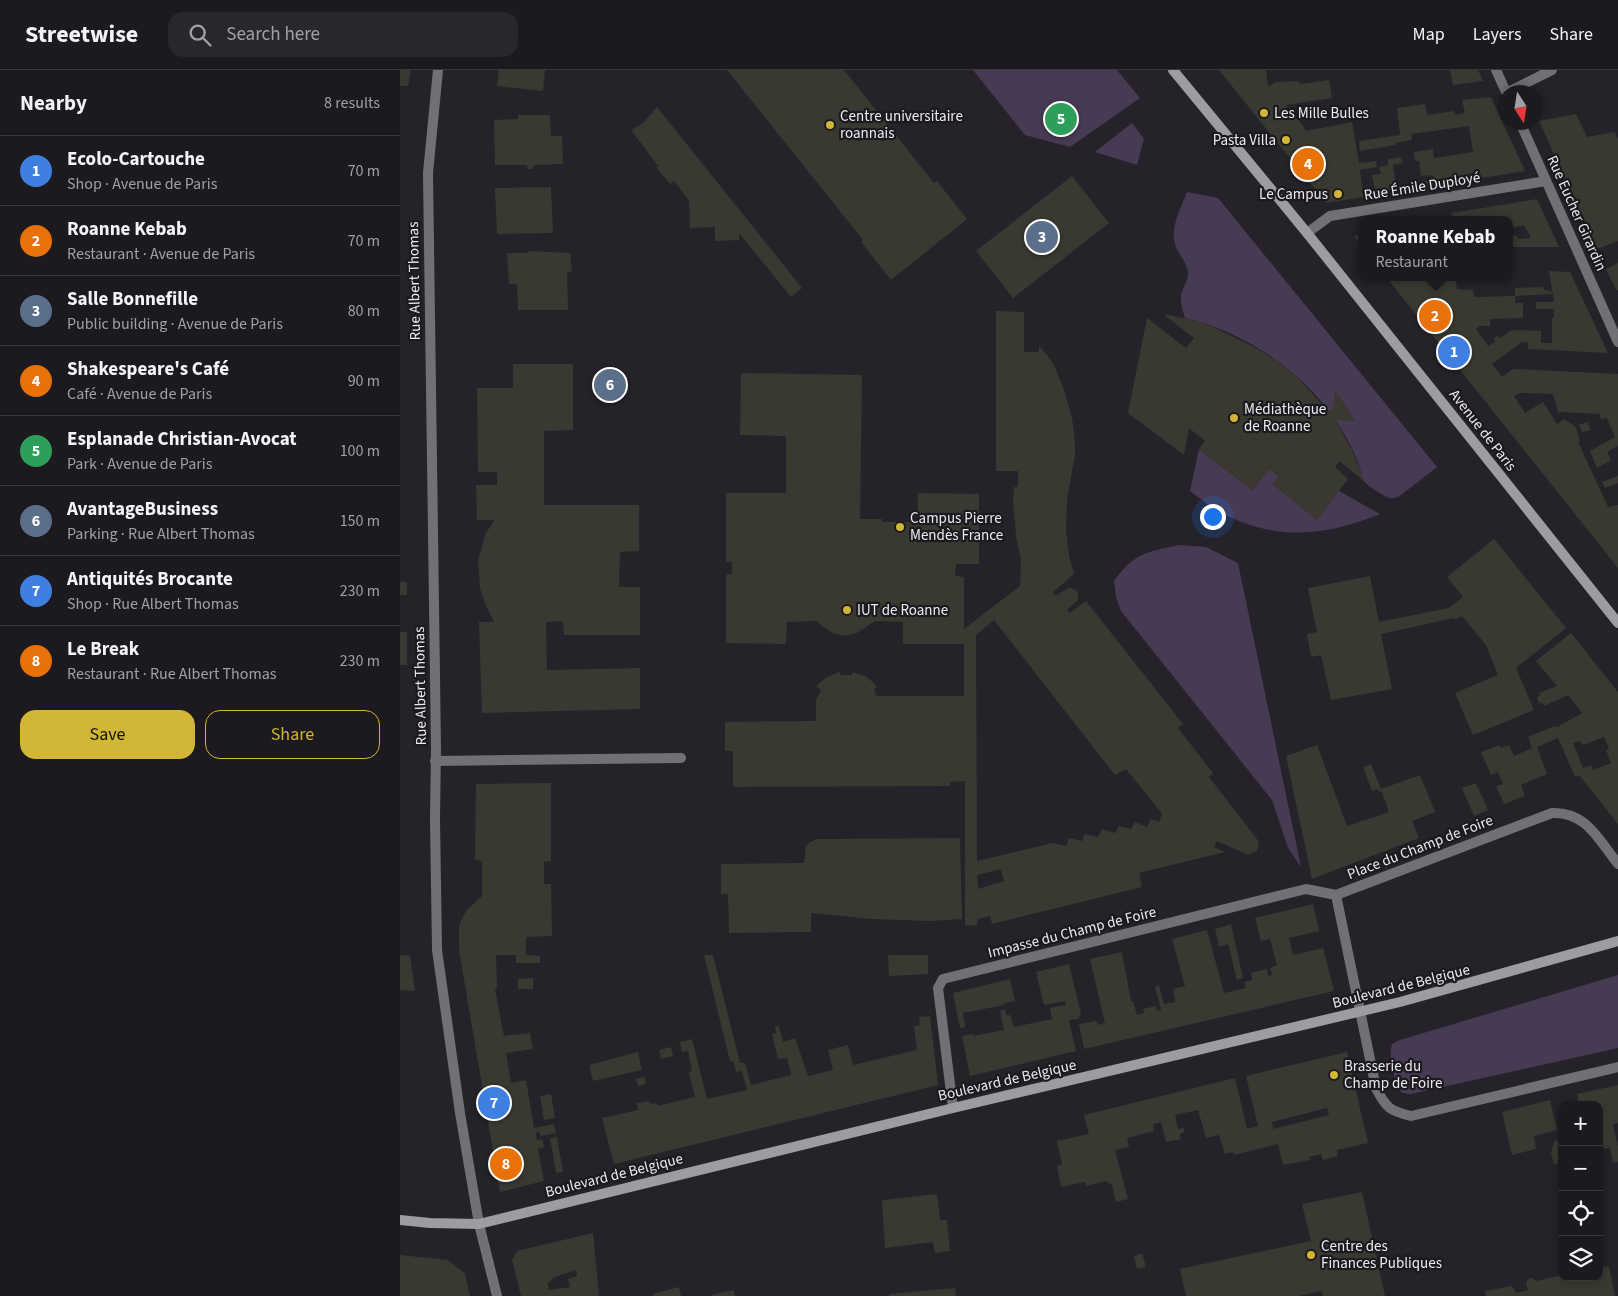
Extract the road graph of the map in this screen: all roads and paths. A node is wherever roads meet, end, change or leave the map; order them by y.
1 (438, 70) edge
2 (1173, 70) edge
3 (1496, 70) edge
4 (1552, 70) edge
5 (1504, 85) edge
6 (1521, 85) edge
7 (1524, 130) edge
8 (1546, 181) junction
9 (1307, 232) junction
10 (1618, 342) edge
11 (1618, 623) edge
12 (680, 758) dead end
13 (435, 761) junction
14 (1618, 864) edge
15 (1336, 895) junction
16 (1618, 941) edge
17 (1360, 1012) junction
18 (1618, 1067) edge
19 (953, 1108) junction
20 (400, 1220) edge
21 (480, 1224) junction
22 (497, 1296) edge

1 - 13 street, Rue Albert Thomas
2 - 9 main road, Avenue de Paris
3 - 5 street
4 - 6 street
7 - 8 street, Rue Eucher Girardin
8 - 9 street, Rue Émile Duployé
8 - 10 street, Rue Eucher Girardin
9 - 11 main road, Avenue de Paris
12 - 13 street
13 - 21 street, Rue Albert Thomas
14 - 15 street, Place du Champ de Foire
15 - 17 street, Place du Champ de Foire
15 - 19 street, Impasse du Champ de Foire
16 - 17 main road, Boulevard de Belgique
17 - 18 street, Place du Champ de Foire
17 - 19 main road, Boulevard de Belgique
19 - 21 main road, Boulevard de Belgique
20 - 21 main road, Boulevard de Belgique
21 - 22 street, Rue Albert Thomas

